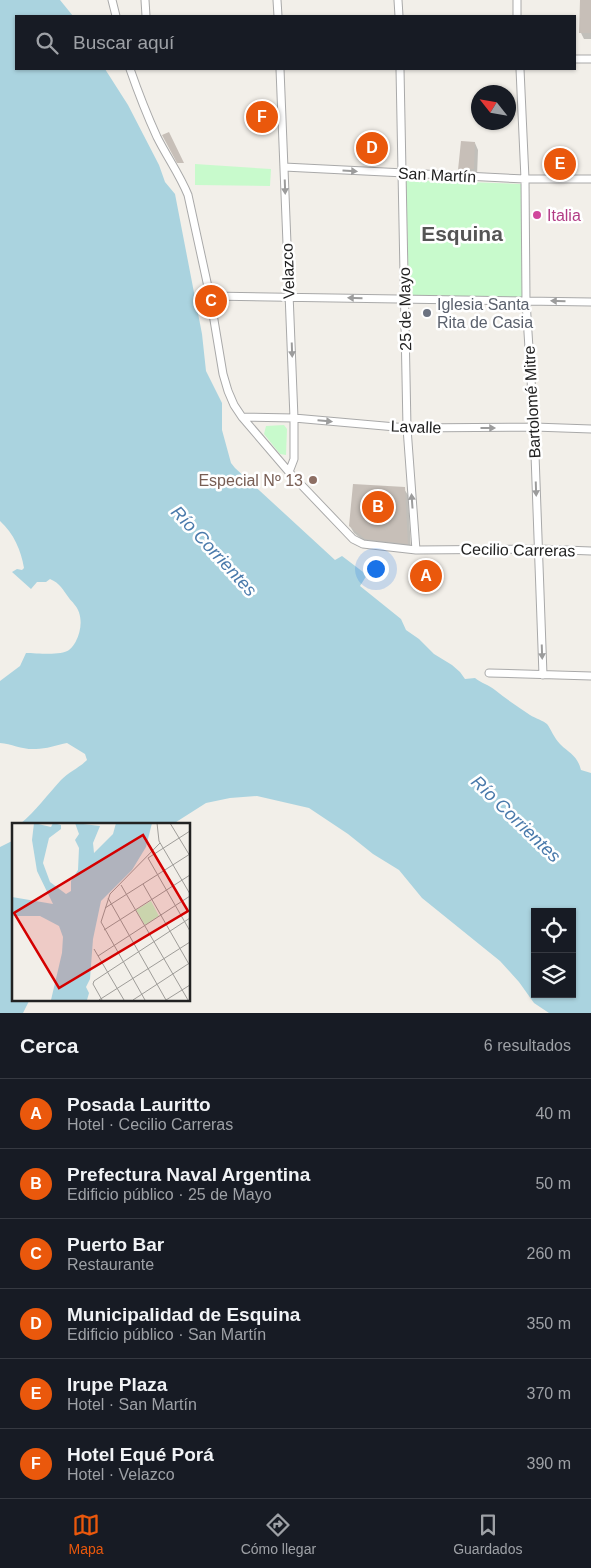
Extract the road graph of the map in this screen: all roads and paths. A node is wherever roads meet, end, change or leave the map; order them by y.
1 (112, 0) edge
2 (145, 0) edge
3 (277, 0) edge
4 (398, 0) edge
5 (517, 0) edge
6 (116, 15) edge
7 (146, 15) edge
8 (278, 15) edge
9 (399, 15) edge
10 (518, 15) edge
11 (576, 59) edge
12 (591, 59) edge
13 (130, 70) edge
14 (280, 70) edge
15 (400, 70) edge
16 (520, 70) edge
17 (284, 168) junction
18 (403, 174) junction
19 (525, 179) junction
20 (591, 179) edge
21 (210, 296) junction
22 (290, 297) junction
23 (404, 299) junction
24 (526, 301) junction
25 (591, 302) edge
26 (242, 417) junction
27 (294, 418) junction
28 (534, 427) junction
29 (407, 428) junction
30 (591, 429) edge
31 (289, 472) junction
32 (539, 549) junction
33 (416, 550) junction
34 (591, 551) edge
35 (489, 673) dead end
36 (543, 675) junction
37 (591, 676) edge

1 - 6 street
2 - 7 street
3 - 8 street
4 - 9 street
5 - 10 street
11 - 12 street
13 - 21 street, Cecilio Carreras
14 - 17 street, Velazco
15 - 18 street, 25 de Mayo
16 - 19 street, Bartolomé Mitre
17 -> 18 street, San Martín
17 -> 22 street, Velazco
18 - 19 street, San Martín
18 - 23 street, 25 de Mayo
19 - 20 street, San Martín
19 - 24 street, Bartolomé Mitre
21 - 22 street
21 - 26 street, Cecilio Carreras
23 -> 22 street
22 -> 27 street, Velazco
23 - 24 street
23 - 29 street, 25 de Mayo
25 -> 24 street
24 - 28 street, Bartolomé Mitre
26 - 27 street, Lavalle
26 - 31 street, Cecilio Carreras
27 -> 29 street, Lavalle
27 - 31 street, Velazco
29 -> 28 street, Lavalle
28 - 30 street, Lavalle
28 -> 32 street, Bartolomé Mitre
33 -> 29 street, 25 de Mayo
31 - 33 street, Cecilio Carreras
32 - 33 street, Cecilio Carreras
32 - 34 street, Cecilio Carreras
32 -> 36 street, Bartolomé Mitre
35 - 36 street
36 - 37 street

